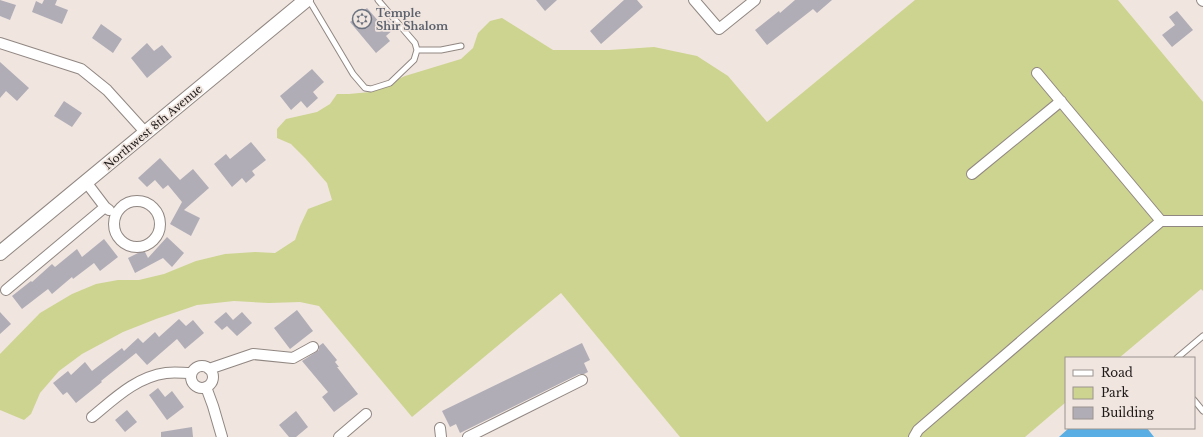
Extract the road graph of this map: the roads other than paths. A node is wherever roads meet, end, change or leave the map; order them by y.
1 (307, 0) edge
2 (378, 0) edge
3 (694, 0) edge
4 (755, 0) edge
5 (0, 42) edge
6 (461, 46) dead end
7 (418, 50) junction
8 (1037, 73) dead end
9 (1061, 101) junction
10 (146, 133) junction
11 (972, 174) dead end
12 (86, 182) junction
13 (104, 207) junction
14 (118, 212) junction
15 (1203, 220) edge
16 (1162, 221) junction
17 (0, 253) edge
18 (6, 290) dead end
19 (1203, 336) edge
20 (313, 347) dead end
21 (1178, 357) edge
22 (209, 369) junction
23 (191, 373) junction
24 (582, 380) dead end
25 (206, 387) junction
26 (1195, 401) edge
27 (1203, 411) edge
28 (366, 414) dead end
29 (92, 418) dead end
30 (222, 437) edge
31 (339, 437) edge
32 (468, 437) edge
33 (914, 437) edge

1 - 7 lane
1 - 10 street, Northwest 8th Avenue
2 - 7 lane
3 - 4 street
5 - 10 street
6 - 7 lane
8 - 9 street
9 - 11 street
9 - 16 street
10 - 12 street, Northwest 8th Avenue
12 - 13 street
12 - 17 street, Northwest 8th Avenue
13 - 14 street
13 - 18 street
14 - 14 street
15 - 16 street
16 - 33 street
19 - 21 lane
20 - 22 street
22 - 23 street
22 - 25 street
23 - 25 street
23 - 29 street
24 - 32 street
25 - 30 street
26 - 27 lane
28 - 31 street

